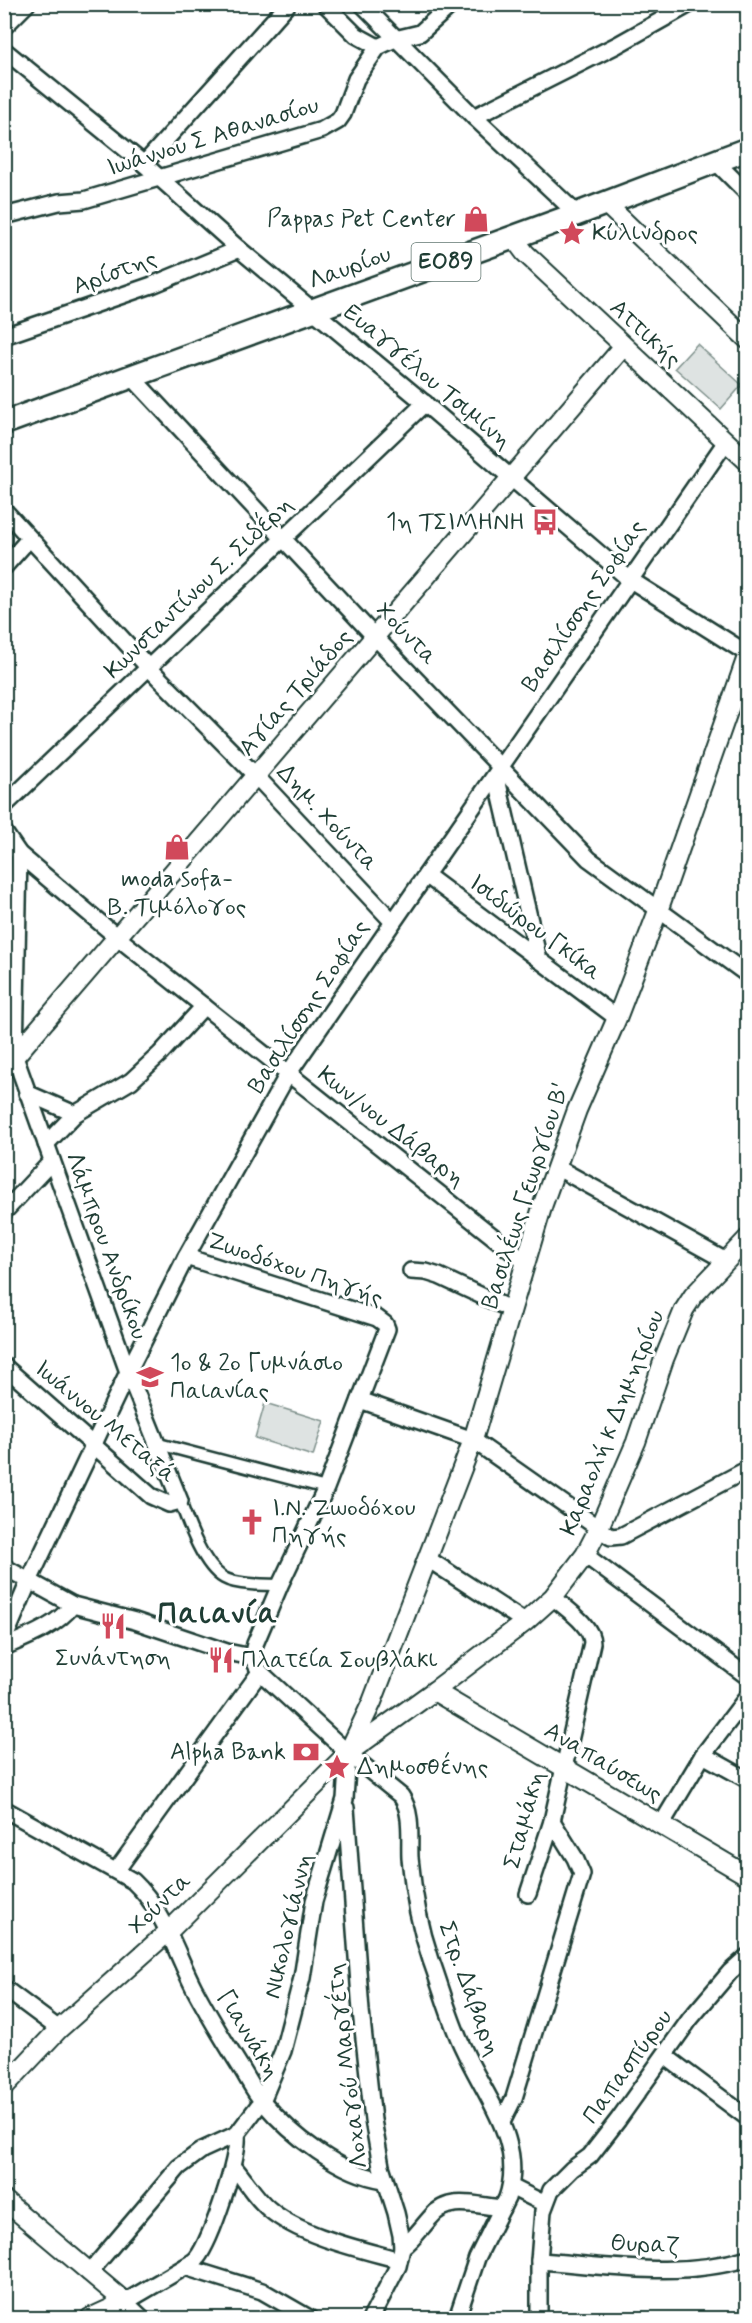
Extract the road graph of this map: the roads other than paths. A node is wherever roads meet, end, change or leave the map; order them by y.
1 (27, 4) edge
2 (288, 4) edge
3 (325, 4) edge
4 (452, 4) edge
5 (690, 4) edge
6 (365, 6) edge
7 (4, 27) edge
8 (395, 39) junction
9 (378, 46) junction
10 (4, 50) edge
11 (474, 117) junction
12 (747, 149) edge
13 (715, 161) junction
14 (144, 164) junction
15 (161, 179) junction
16 (747, 194) edge
17 (605, 203) junction
18 (577, 214) junction
19 (4, 216) edge
20 (513, 237) junction
21 (239, 249) junction
22 (314, 310) junction
23 (4, 336) edge
24 (747, 340) edge
25 (623, 347) junction
26 (132, 377) junction
27 (425, 403) junction
28 (4, 423) edge
29 (726, 443) junction
30 (747, 462) edge
31 (511, 478) junction
32 (4, 510) edge
33 (29, 539) junction
34 (283, 539) junction
35 (4, 567) edge
36 (629, 579) junction
37 (375, 637) junction
38 (747, 654) edge
39 (149, 668) junction
40 (499, 772) junction
41 (256, 776) junction
42 (4, 806) edge
43 (4, 832) edge
44 (19, 854) junction
45 (426, 874) junction
46 (658, 911) junction
47 (393, 922) junction
48 (117, 937) junction
49 (539, 960) junction
50 (747, 975) edge
51 (204, 1006) junction
52 (617, 1018) junction
53 (8, 1058) edge
54 (288, 1074) junction
55 (27, 1093) junction
56 (75, 1114) junction
57 (46, 1144) junction
58 (52, 1161) junction
59 (556, 1167) junction
60 (4, 1212) edge
61 (747, 1238) edge
62 (186, 1257) junction
63 (726, 1261) junction
64 (525, 1262) junction
65 (411, 1271) dead end
66 (512, 1310) junction
67 (4, 1366) edge
68 (128, 1372) junction
69 (360, 1400) junction
70 (473, 1440) junction
71 (155, 1443) junction
72 (93, 1446) junction
73 (747, 1469) edge
74 (326, 1488) junction
75 (180, 1501) junction
76 (598, 1530) junction
77 (585, 1555) junction
78 (428, 1559) junction
79 (4, 1567) edge
80 (29, 1581) junction
81 (280, 1586) junction
82 (553, 1597) junction
83 (73, 1605) junction
84 (525, 1622) junction
85 (4, 1640) edge
86 (4, 1647) edge
87 (252, 1657) junction
88 (260, 1672) junction
89 (747, 1677) edge
90 (434, 1691) junction
91 (747, 1696) edge
92 (348, 1754) junction
93 (703, 1755) junction
94 (563, 1766) junction
95 (747, 1780) edge
96 (345, 1799) junction
97 (4, 1809) edge
98 (552, 1821) junction
99 (661, 1825) junction
100 (116, 1872) junction
101 (747, 1876) edge
102 (528, 1894) dead end
103 (169, 1931) junction
104 (747, 1956) edge
105 (4, 1988) edge
106 (59, 2029) junction
107 (665, 2056) junction
108 (4, 2087) edge
109 (262, 2101) junction
110 (747, 2118) edge
111 (502, 2122) junction
112 (237, 2134) junction
113 (233, 2166) junction
114 (384, 2180) junction
115 (511, 2187) junction
116 (4, 2200) edge
117 (545, 2204) junction
118 (502, 2208) junction
119 (401, 2254) junction
120 (747, 2258) edge
121 (539, 2261) junction
122 (185, 2266) junction
123 (89, 2273) junction
124 (124, 2310) edge
125 (90, 2319) edge
126 (142, 2319) edge
127 (309, 2319) edge
128 (371, 2319) edge
129 (457, 2319) edge
130 (539, 2319) edge

1 - 7 street
2 - 14 street
3 - 9 street
4 - 8 street
5 - 11 street
6 - 8 street
8 - 9 street
8 - 11 street
9 - 15 street, Ιωάννου Σ Αθανασίου
10 - 14 street, Ευαγγέλου Τσιμίνη
11 - 18 street
12 - 13 main road, Λαυρίου / ΕΟ89
13 - 16 street
13 - 17 main road, Λαυρίου / ΕΟ89
14 - 15 street, Ευαγγέλου Τσιμίνη
15 - 19 street, Ιωάννου Σ Αθανασίου
15 - 21 street, Ευαγγέλου Τσιμίνη
17 - 18 main road, Λαυρίου / ΕΟ89
17 - 24 street
18 - 20 main road, Λαυρίου / ΕΟ89
20 - 22 main road, Λαυρίου / ΕΟ89
20 - 25 street, Αττικής
21 - 22 street, Ευαγγέλου Τσιμίνη
21 - 23 street, Αρίστης
22 - 26 main road, Λαυρίου / ΕΟ89
22 - 27 street, Ευαγγέλου Τσιμίνη
25 - 29 street, Αττικής
25 - 31 street, Αγίας Τριάδος
26 - 28 main road, Λαυρίου / ΕΟ89
26 - 34 street, Χούντα
27 - 31 street, Ευαγγέλου Τσιμίνη
27 - 34 street, Κωνσταντίνου Σ. Σιδέρη
29 - 30 street, Αττικής
29 - 36 street, Βασιλίσσης Σοφίας
31 - 36 street, Ευαγγέλου Τσιμίνη
31 - 37 street, Αγίας Τριάδος
32 - 33 street, Δημ. Χούντα
33 - 35 street
33 - 39 street, Δημ. Χούντα
34 - 37 street, Χούντα
34 - 39 street, Κωνσταντίνου Σ. Σιδέρη
36 - 38 street, Ευαγγέλου Τσιμίνη
36 - 40 street, Βασιλίσσης Σοφίας
37 - 40 street, Χούντα
37 - 41 street, Αγίας Τριάδος
38 - 46 street, Βασιλέως Γεωργίου Β'
39 - 41 street, Δημ. Χούντα
39 - 42 street, Κωνσταντίνου Σ. Σιδέρη
40 - 45 street, Βασιλίσσης Σοφίας
40 - 46 street, Χούντα
40 - 49 street
41 - 47 street, Δημ. Χούντα
41 - 48 street, Αγίας Τριάδος
43 - 44 street, Κων/νου Δάβαρη
44 - 48 street, Κων/νου Δάβαρη
44 - 53 street, Λάμπρου Ανδρίκου
45 - 47 street, Βασιλίσσης Σοφίας
45 - 49 street, Ισιδώρου Γκίκα
46 - 50 street, Χούντα
46 - 52 street, Βασιλέως Γεωργίου Β'
47 - 54 street, Βασιλίσσης Σοφίας
48 - 51 street, Κων/νου Δάβαρη
48 - 53 street, Αγίας Τριάδος
49 - 52 street, Ισιδώρου Γκίκα
51 - 54 street, Κων/νου Δάβαρη
51 - 56 street
52 - 59 street, Βασιλέως Γεωργίου Β'
53 - 55 street, Λάμπρου Ανδρίκου
54 - 62 street, Βασιλίσσης Σοφίας
54 - 64 street, Κων/νου Δάβαρη
55 - 56 street
55 - 57 street, Λάμπρου Ανδρίκου
56 - 57 street
57 - 58 street, Λάμπρου Ανδρίκου
58 - 60 street
58 - 68 street, Λάμπρου Ανδρίκου
59 - 63 street
59 - 64 street, Βασιλέως Γεωργίου Β'
61 - 63 street, Καραολή κ Δημητρίου
62 - 68 street, Βασιλίσσης Σοφίας
62 - 69 street, Ζωοδόχου Πηγής
63 - 76 street, Καραολή κ Δημητρίου
64 - 66 street, Βασιλέως Γεωργίου Β'
65 - 66 street
66 - 70 street, Βασιλέως Γεωργίου Β'
67 - 72 street, Ιωάννου Μεταξά
68 - 71 street, Λάμπρου Ανδρίκου
68 - 72 street, Βασιλίσσης Σοφίας
69 - 70 street
69 - 74 street
70 - 76 street
70 - 78 street, Βασιλέως Γεωργίου Β'
71 - 74 street
71 - 75 street, Λάμπρου Ανδρίκου
72 - 75 street, Ιωάννου Μεταξά
72 - 80 street, Βασιλίσσης Σοφίας
73 - 76 street
74 - 81 street
75 - 81 street, Λάμπρου Ανδρίκου
76 - 77 street, Καραολή κ Δημητρίου
77 - 82 street, Καραολή κ Δημητρίου
77 - 89 street
78 - 84 street
78 - 92 street, Βασιλέως Γεωργίου Β'
79 - 80 street
80 - 83 street
80 - 85 street, Βασιλίσσης Σοφίας
81 - 87 street
82 - 84 street, Καραολή κ Δημητρίου
82 - 94 street, Σταμάκη
83 - 86 street
83 - 87 street
84 - 90 street, Καραολή κ Δημητρίου
87 - 88 street, Στρ. Δάβαρη
88 - 92 street, Στρ. Δάβαρη
88 - 100 street
90 - 92 street, Καραολή κ Δημητρίου
90 - 94 street, Αναπαύσεως
91 - 93 street
92 - 96 street, Νικολογιάννη
92 - 103 street, Χούντα
92 - 111 street, Στρ. Δάβαρη
93 - 95 street
93 - 99 street
94 - 98 street, Σταμάκη
94 - 99 street, Αναπαύσεως
96 - 109 street, Νικολογιάννη
96 - 114 street, Λοχαγού Μαργέτη
97 - 100 street, Γιαννάκη
98 - 102 street, Σταμάκη
98 - 111 street
99 - 101 street, Αναπαύσεως
100 - 103 street, Γιαννάκη
103 - 106 street, Χούντα
103 - 109 street, Γιαννάκη
104 - 107 street, Παπασπύρου
105 - 106 street
106 - 108 street, Χούντα
107 - 110 street
107 - 117 street, Παπασπύρου
109 - 112 street, Νικολογιάννη
109 - 114 street, Γιαννάκη
111 - 115 street, Στρ. Δάβαρη
112 - 113 street
112 - 123 street, Νικολογιάννη
113 - 119 street
113 - 122 street
114 - 119 street, Λοχαγού Μαργέτη
115 - 117 street
115 - 118 street
116 - 123 street
117 - 121 street
118 - 119 street
118 - 129 street
119 - 128 street, Λοχαγού Μαργέτη
120 - 121 street, Θυραζ
121 - 130 street
122 - 124 street
122 - 127 street
123 - 124 street
124 - 125 street
124 - 126 street

